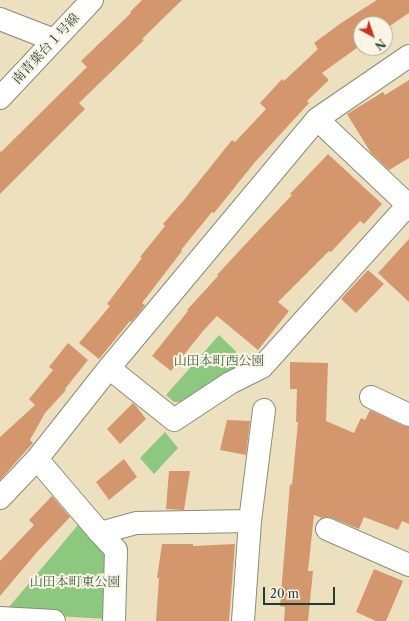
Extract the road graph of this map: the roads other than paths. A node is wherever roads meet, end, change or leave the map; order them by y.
1 (92, 0) edge
2 (0, 19) edge
3 (54, 40) junction
4 (409, 56) edge
5 (0, 98) edge
6 (317, 119) junction
7 (408, 204) edge
8 (109, 368) junction
9 (371, 397) dead end
10 (264, 410) dead end
11 (409, 416) edge
12 (37, 459) junction
13 (0, 498) edge
14 (250, 521) junction
15 (327, 529) dead end
16 (100, 533) junction
17 (409, 565) edge
18 (0, 618) edge
19 (54, 621) edge
20 (114, 621) edge
21 (242, 621) edge

1 - 3 street, 南青葉台１号線
2 - 3 street
3 - 5 street, 南青葉台１号線
4 - 6 street
6 - 7 street
6 - 8 street
7 - 8 street
8 - 12 street
9 - 11 street
10 - 14 street
12 - 13 street
12 - 16 street
14 - 16 street
14 - 21 street
15 - 17 street
16 - 20 street
18 - 19 street

